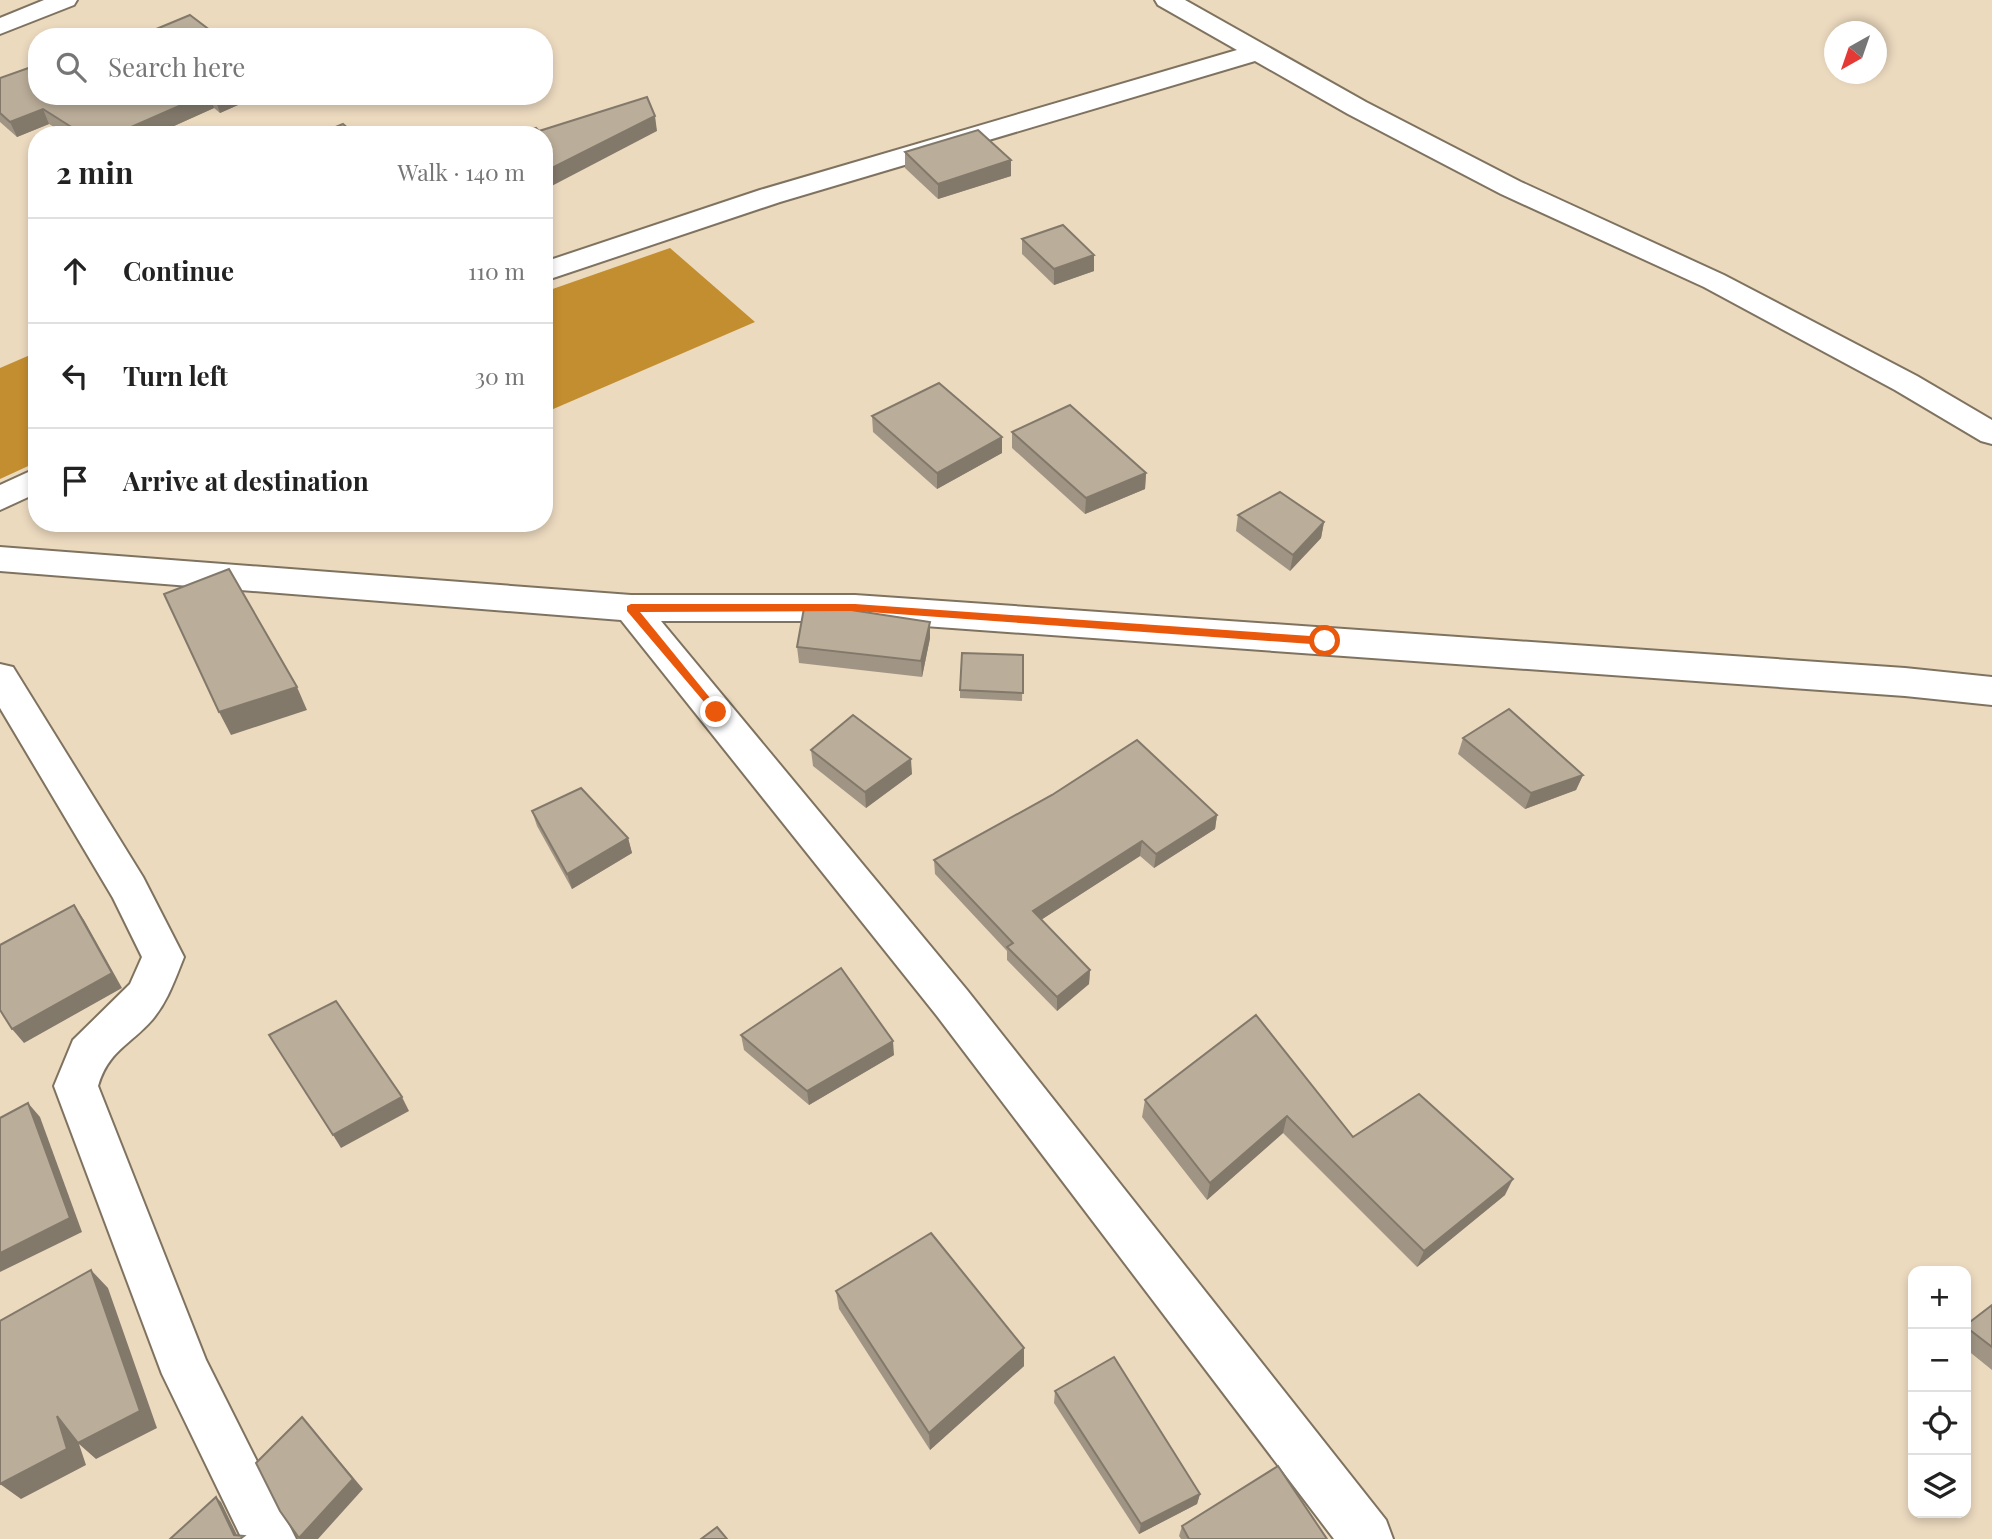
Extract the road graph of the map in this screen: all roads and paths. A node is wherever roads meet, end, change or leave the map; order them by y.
1 (65, 0) edge
2 (1167, 0) edge
3 (0, 26) edge
4 (1258, 52) junction
5 (553, 269) edge
6 (1992, 434) edge
7 (28, 484) edge
8 (0, 499) edge
9 (0, 559) edge
10 (631, 608) junction
11 (0, 677) edge
12 (1992, 691) edge
13 (270, 1539) edge
14 (1367, 1539) edge

1 - 3 street
2 - 4 street
4 - 5 street
4 - 6 street
7 - 8 street
9 - 10 street
10 - 12 street
10 - 14 street
11 - 13 street

